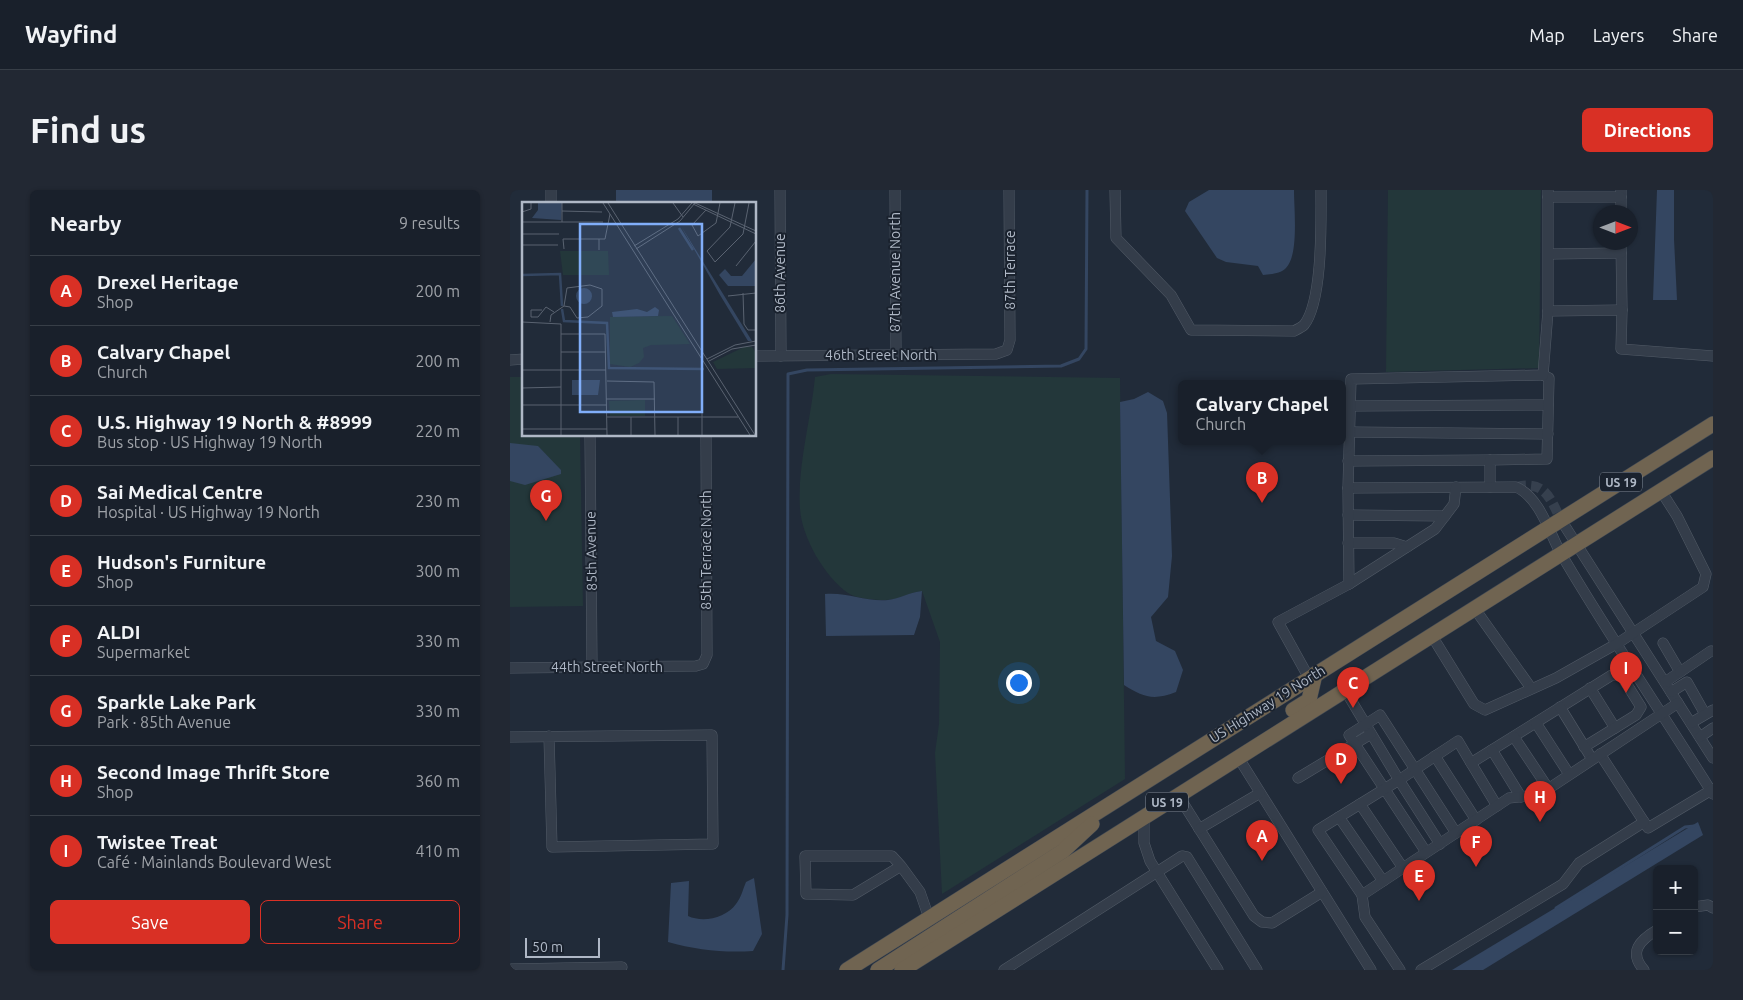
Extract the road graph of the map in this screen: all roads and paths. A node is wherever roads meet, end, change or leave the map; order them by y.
1 (780, 190) edge
2 (895, 190) edge
3 (1010, 190) edge
4 (1115, 190) edge
5 (1321, 190) edge
6 (1548, 193) edge
7 (1621, 194) edge
8 (1597, 250) edge
9 (1621, 250) edge
10 (1549, 254) junction
11 (1622, 310) junction
12 (1548, 311) junction
13 (1007, 350) joint
14 (896, 355) junction
15 (756, 356) edge
16 (781, 356) junction
17 (1713, 356) edge
18 (1543, 375) junction
19 (1548, 405) junction
20 (1350, 406) junction
21 (1713, 424) edge
22 (1349, 432) junction
23 (1548, 434) junction
24 (590, 436) edge
25 (706, 436) edge
26 (1490, 460) junction
27 (1348, 461) junction
28 (1712, 462) edge
29 (1456, 487) junction
30 (1490, 487) junction
31 (1348, 488) junction
32 (1661, 491) junction
33 (1348, 515) junction
34 (1445, 516) junction
35 (1561, 520) junction
36 (1548, 529) junction
37 (1348, 543) junction
38 (1577, 544) junction
39 (1407, 547) junction
40 (1562, 554) junction
41 (1348, 584) junction
42 (1475, 608) junction
43 (1633, 632) junction
44 (1432, 636) junction
45 (1618, 643) junction
46 (1663, 643) dead end
47 (1711, 650) dead end
48 (703, 664) joint
49 (592, 666) junction
50 (510, 668) edge
51 (1680, 672) junction
52 (1312, 676) junction
53 (1664, 682) junction
54 (1531, 688) junction
55 (1590, 688) junction
56 (1344, 690) junction
57 (1671, 692) junction
58 (1678, 703) junction
59 (1560, 707) junction
60 (1709, 712) edge
61 (1663, 714) junction
62 (1536, 723) junction
63 (1691, 723) junction
64 (1365, 724) junction
65 (1616, 728) junction
66 (1713, 728) edge
67 (1371, 734) junction
68 (549, 736) junction
69 (1514, 736) junction
70 (510, 737) edge
71 (1700, 737) junction
72 (1354, 744) junction
73 (1584, 747) junction
74 (1492, 750) junction
75 (1435, 756) junction
76 (1596, 756) junction
77 (1238, 757) junction
78 (1713, 758) edge
79 (1471, 763) junction
80 (1415, 768) junction
81 (1569, 774) junction
82 (1298, 778) dead end
83 (1399, 780) junction
84 (1548, 788) junction
85 (1383, 789) junction
86 (1712, 791) edge
87 (1260, 793) junction
88 (1178, 795) junction
89 (1521, 797) junction
90 (1118, 799) junction
91 (1360, 804) junction
92 (1497, 806) junction
93 (1149, 813) junction
94 (1339, 817) junction
95 (1476, 820) junction
96 (1644, 822) junction
97 (1199, 829) junction
98 (1456, 833) junction
99 (1440, 844) junction
100 (1426, 852) junction
101 (901, 866) junction
102 (1403, 868) junction
103 (1156, 872) junction
104 (1383, 881) junction
105 (1322, 892) junction
106 (1362, 895) junction
107 (1698, 906) edge
108 (1713, 908) edge
109 (930, 918) junction
110 (1653, 932) edge
111 (622, 967) dead end
112 (510, 969) edge
113 (847, 970) edge
114 (878, 970) edge
115 (902, 970) edge
116 (1004, 970) edge
117 (1218, 970) edge
118 (1258, 970) edge
119 (1371, 970) edge
120 (1400, 970) edge
121 (1421, 970) edge
122 (1644, 970) edge

1 - 16 street, 86th Avenue
2 - 14 street, 87th Avenue North
3 - 13 street, 87th Terrace
4 - 5 street
6 - 7 street
6 - 10 street
8 - 10 street
9 - 11 street
10 - 12 street
11 - 12 street
11 - 17 street
12 - 18 street
13 - 14 street, 46th Street North
14 - 16 street, 46th Street North
15 - 16 street, 46th Street North
18 - 19 street
18 - 20 street
19 - 20 street
19 - 23 street
20 - 22 street
21 - 35 highway, US Highway 19 North / US 19
22 - 23 street
22 - 27 street
23 - 26 street
24 - 49 street, 85th Avenue
25 - 48 street, 85th Terrace North
26 - 27 street
26 - 30 street
27 - 31 street
28 - 32 highway, US 19
29 - 30 street
29 - 31 street
29 - 34 street
30 - 36 street
31 - 33 street
32 - 38 highway, US 19
32 - 43 street
33 - 34 street
33 - 37 street
34 - 39 street
35 - 36 highway, US Highway 19 North / US 19
35 - 38 street
36 - 40 street
36 - 52 highway, US Highway 19 North / US 19
37 - 39 street
37 - 41 street
38 - 40 highway, US 19
38 - 43 street
39 - 41 street
40 - 42 highway, US 19
40 - 45 street
41 - 52 street
42 - 44 highway, US 19
42 - 54 street
43 - 45 street
43 - 53 street
44 - 54 street
44 - 56 highway, US 19
45 - 54 street
45 - 61 street
46 - 51 street
47 - 51 street
48 - 49 street, 44th Street North
49 - 50 street, 44th Street North
51 - 53 street
52 - 90 highway, US Highway 19 North / US 19
52 - 93 highway
53 - 57 street
55 - 59 street
55 - 65 street
55 - 65 street
56 - 64 street
56 - 77 highway, US 19
57 - 58 street
57 - 60 street
58 - 61 street
58 - 63 street
59 - 62 street
59 - 73 street
60 - 63 street
61 - 76 street
61 - 86 street
62 - 69 street
62 - 81 street
63 - 71 street
64 - 67 street
64 - 72 street
64 - 80 street
65 - 73 street
66 - 71 street
67 - 72 street
67 - 83 street
68 - 68 street
68 - 70 street
69 - 74 street
69 - 84 street
71 - 78 street
72 - 82 street
72 - 85 street
73 - 76 street
74 - 79 street
74 - 89 street
75 - 79 street
75 - 80 street
75 - 95 street
76 - 81 street
76 - 96 street
77 - 87 street
77 - 88 highway, US 19
79 - 92 street
80 - 83 street
80 - 98 street
81 - 84 street
83 - 85 street
83 - 99 street
84 - 89 street
85 - 91 street
85 - 100 street
86 - 96 street
87 - 97 street
87 - 105 street
88 - 93 highway, US 19
88 - 97 street
89 - 92 street
90 - 109 highway, US Highway 19 North / US 19
90 - 114 highway
91 - 94 street
91 - 102 street
92 - 95 street
93 - 103 street
93 - 115 highway, US 19
94 - 104 street
94 - 106 street
95 - 98 street
96 - 121 street
97 - 105 street
98 - 99 street
99 - 100 street
100 - 102 street
101 - 101 street
101 - 109 street
102 - 104 street
103 - 116 street
103 - 117 street
103 - 118 street
104 - 106 street
105 - 119 street
106 - 120 street
107 - 108 street
109 - 113 highway, US Highway 19 North / US 19
110 - 122 street
111 - 112 street

